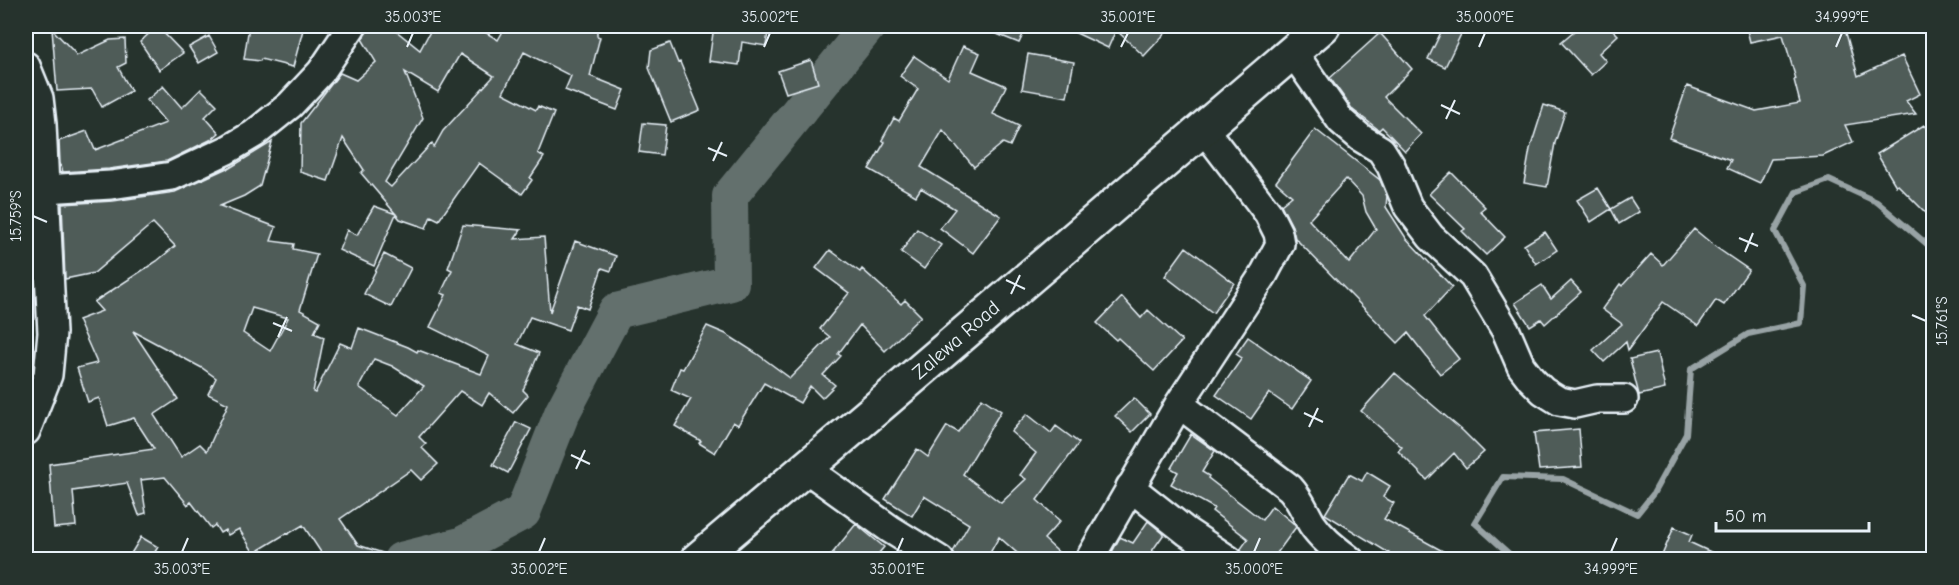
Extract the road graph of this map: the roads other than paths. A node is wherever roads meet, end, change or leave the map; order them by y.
1 (352, 26) edge
2 (1323, 26) edge
3 (1292, 51) junction
4 (26, 66) edge
5 (1203, 128) junction
6 (45, 189) junction
7 (1624, 399) dead end
8 (1179, 404) junction
9 (26, 431) edge
10 (806, 468) junction
11 (1130, 487) junction
12 (697, 560) edge
13 (940, 560) edge
14 (1089, 560) edge
15 (1229, 560) edge
16 (1350, 560) edge

1 - 6 street
2 - 3 highway, Zalewa Road
3 - 5 highway, Zalewa Road
3 - 7 street
4 - 6 street
5 - 8 street
5 - 10 highway, Zalewa Road
6 - 9 street
8 - 11 street
8 - 16 street
10 - 12 highway, Zalewa Road
10 - 13 street
11 - 14 street
11 - 15 street

